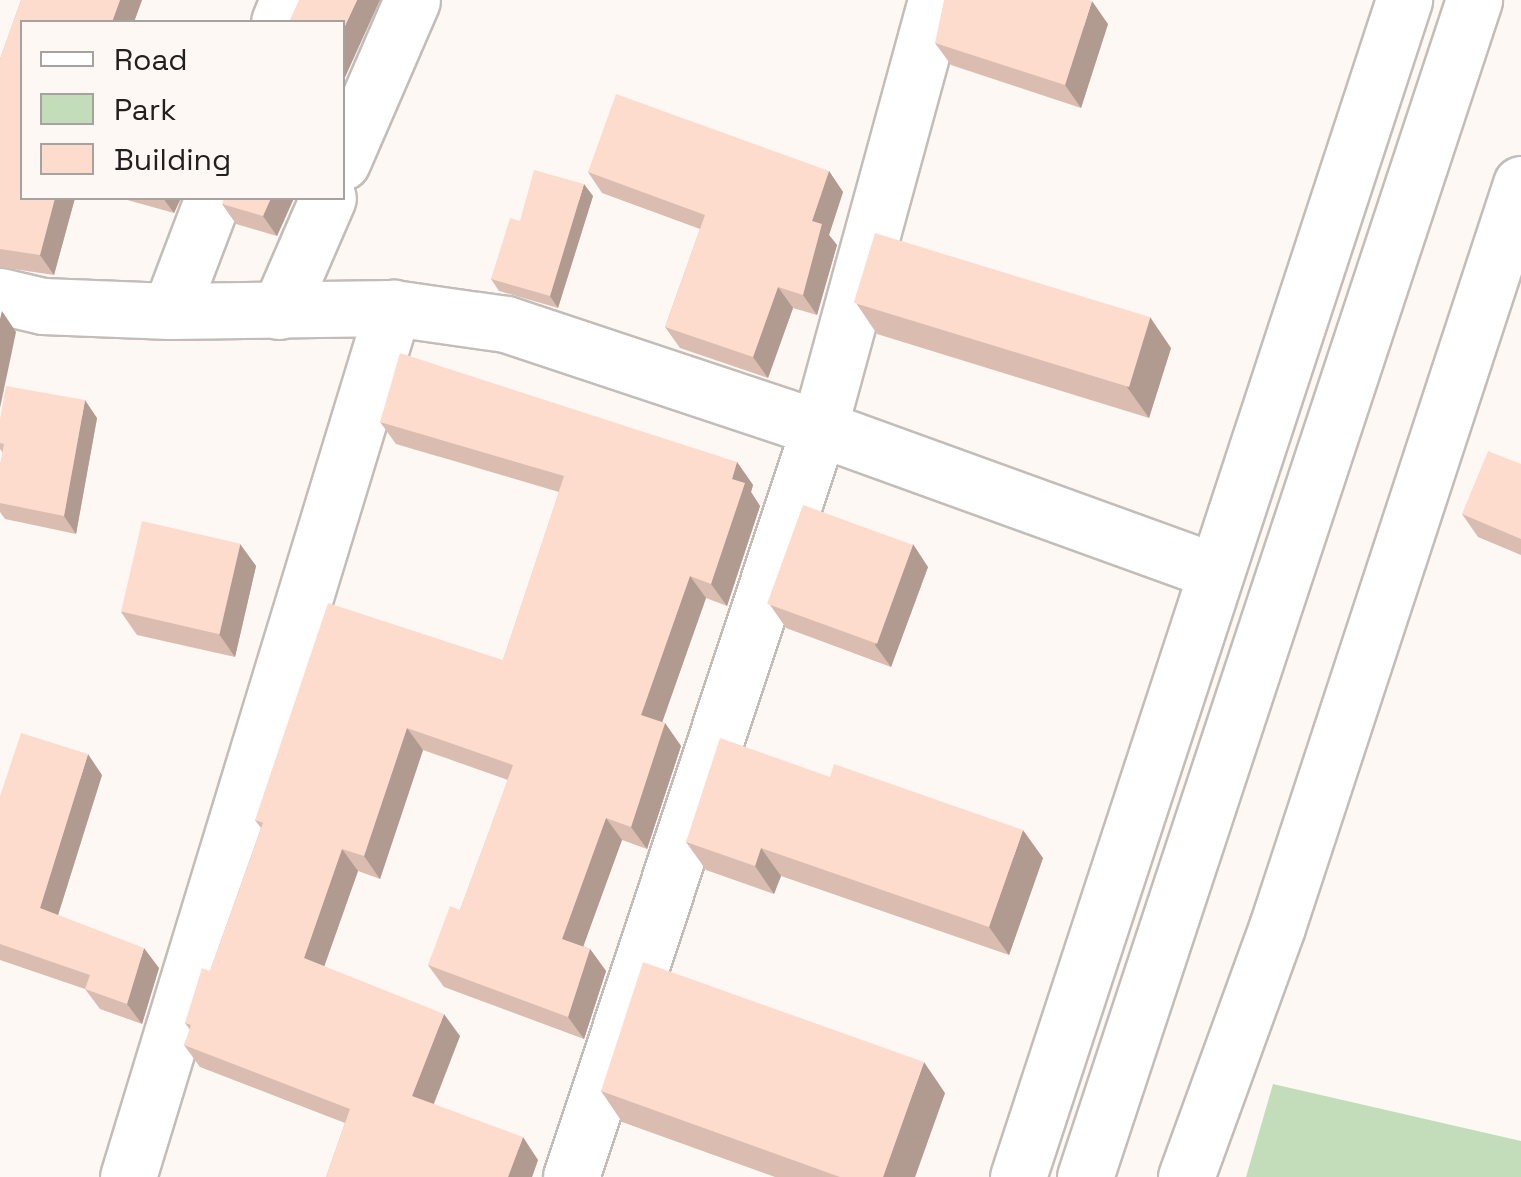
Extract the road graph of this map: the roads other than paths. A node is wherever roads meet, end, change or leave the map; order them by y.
1 (412, 0) edge
2 (936, 0) edge
3 (1404, 0) edge
4 (1474, 0) edge
5 (345, 155) edge
6 (1521, 184) edge
7 (212, 200) edge
8 (327, 200) edge
9 (0, 296) edge
10 (393, 308) junction
11 (170, 311) junction
12 (279, 311) junction
13 (819, 428) junction
14 (1216, 572) junction
15 (128, 1177) edge
16 (571, 1177) edge
17 (1018, 1177) edge
18 (1085, 1177) edge
19 (1186, 1177) edge

1 - 5 street
2 - 13 street
3 - 14 street
4 - 18 street
6 - 19 street
7 - 11 street
8 - 12 street
9 - 11 street
10 - 12 street
10 - 13 street
10 - 15 street
11 - 12 street
13 - 14 street
13 - 16 street
14 - 17 street

